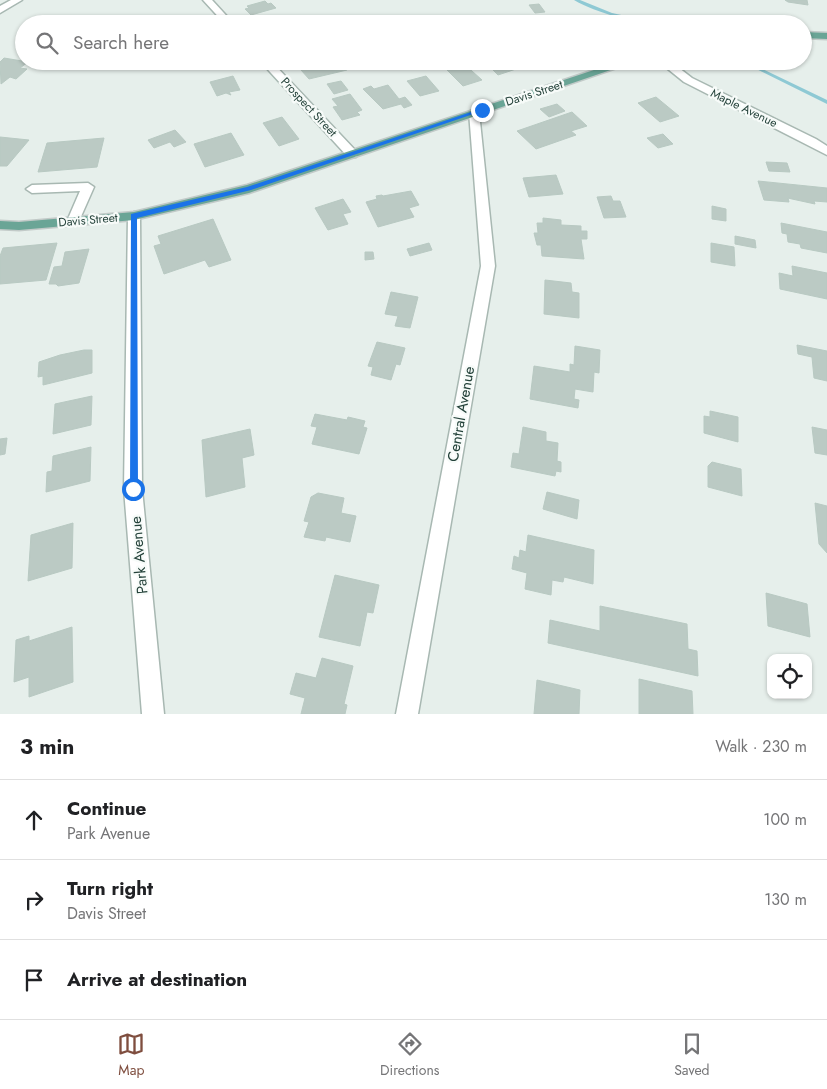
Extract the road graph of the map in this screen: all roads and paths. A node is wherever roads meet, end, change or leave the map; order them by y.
1 (18, 0) edge
2 (207, 0) edge
3 (0, 10) edge
4 (221, 15) edge
5 (812, 35) edge
6 (827, 36) edge
7 (273, 70) edge
8 (604, 70) edge
9 (675, 70) edge
10 (474, 112) junction
11 (827, 151) edge
12 (352, 154) junction
13 (32, 189) dead end
14 (134, 216) junction
15 (73, 222) junction
16 (0, 225) edge
17 (153, 714) edge
18 (407, 714) edge

1 - 3 street
2 - 4 street
5 - 6 main road
7 - 12 street, Prospect Street
8 - 10 main road, Davis Street
9 - 11 street, Maple Avenue
10 - 12 main road, Davis Street
10 - 18 street, Central Avenue
12 - 14 main road, Davis Street
13 - 15 street
14 - 15 main road, Davis Street
14 - 17 street, Park Avenue
15 - 16 main road, Davis Street

